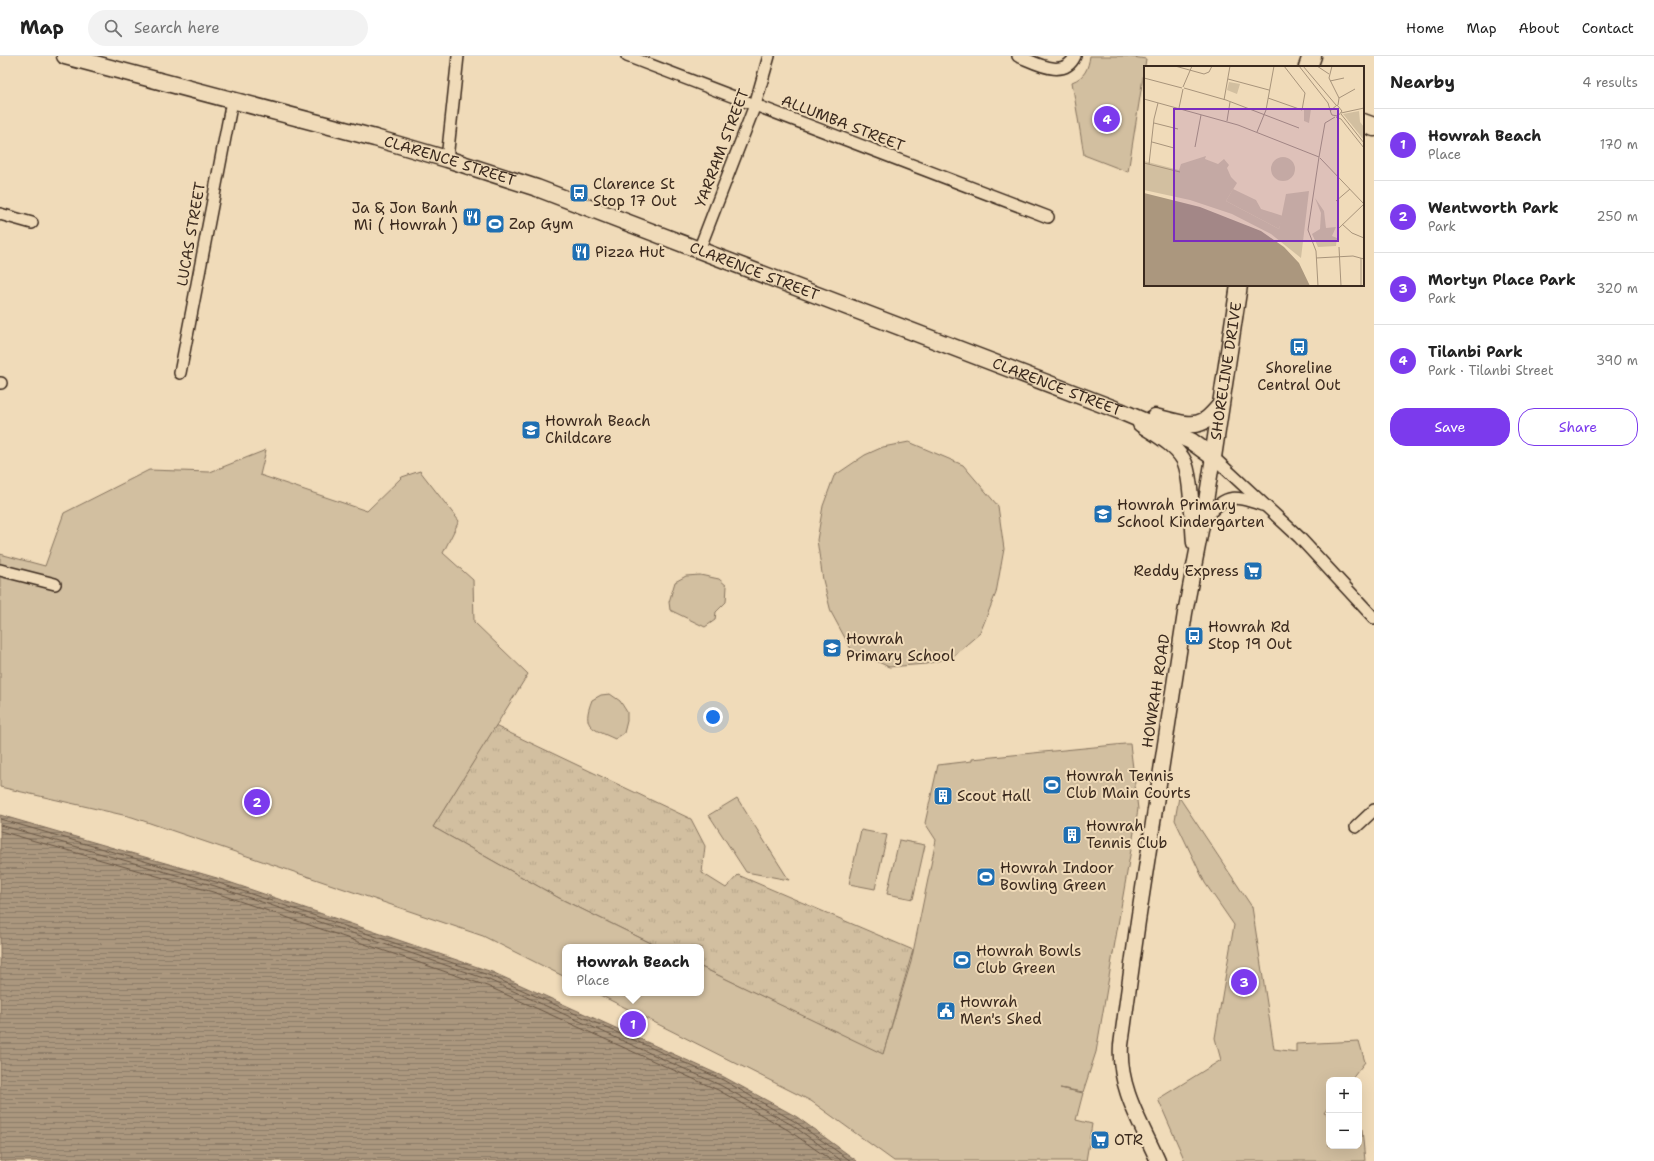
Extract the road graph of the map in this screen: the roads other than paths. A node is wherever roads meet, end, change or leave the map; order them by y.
1 (65, 56) edge
2 (458, 56) edge
3 (627, 56) edge
4 (769, 56) edge
5 (1018, 56) edge
6 (1075, 56) edge
7 (1306, 56) edge
8 (1312, 56) edge
9 (1307, 66) edge
10 (1307, 66) edge
11 (232, 101) junction
12 (755, 105) junction
13 (1374, 114) edge
14 (1364, 117) edge
15 (1364, 123) edge
16 (1374, 127) edge
17 (447, 159) junction
18 (0, 214) edge
19 (1048, 217) dead end
20 (32, 223) dead end
21 (699, 250) junction
22 (1239, 286) edge
23 (180, 373) dead end
24 (1220, 406) junction
25 (1120, 410) junction
26 (1213, 458) junction
27 (1264, 506) junction
28 (1203, 520) junction
29 (1195, 558) junction
30 (0, 570) edge
31 (55, 584) dead end
32 (1374, 618) edge
33 (1374, 810) edge
34 (1356, 827) dead end
35 (1158, 1161) edge

1 - 11 main road, CLARENCE STREET
2 - 17 street
3 - 12 street, ALLUMBA STREET
4 - 12 street, YARRAM STREET
5 - 6 street
7 - 9 main road
8 - 10 main road
11 - 17 main road, CLARENCE STREET
11 - 23 street, LUCAS STREET
12 - 19 street, ALLUMBA STREET
12 - 21 street, YARRAM STREET
13 - 14 main road
15 - 16 main road
17 - 21 main road, CLARENCE STREET
18 - 20 street
21 - 25 main road, CLARENCE STREET
22 - 24 main road, SHORELINE DRIVE
24 - 25 main road
24 - 26 main road, SHORELINE DRIVE
25 - 26 main road, CLARENCE STREET
25 - 29 street
26 - 27 street, CLARENCE STREET
26 - 28 street, HOWRAH ROAD
27 - 28 street
27 - 32 street, CLARENCE STREET
28 - 29 street, HOWRAH ROAD
29 - 35 street, HOWRAH ROAD
30 - 31 street
33 - 34 street

